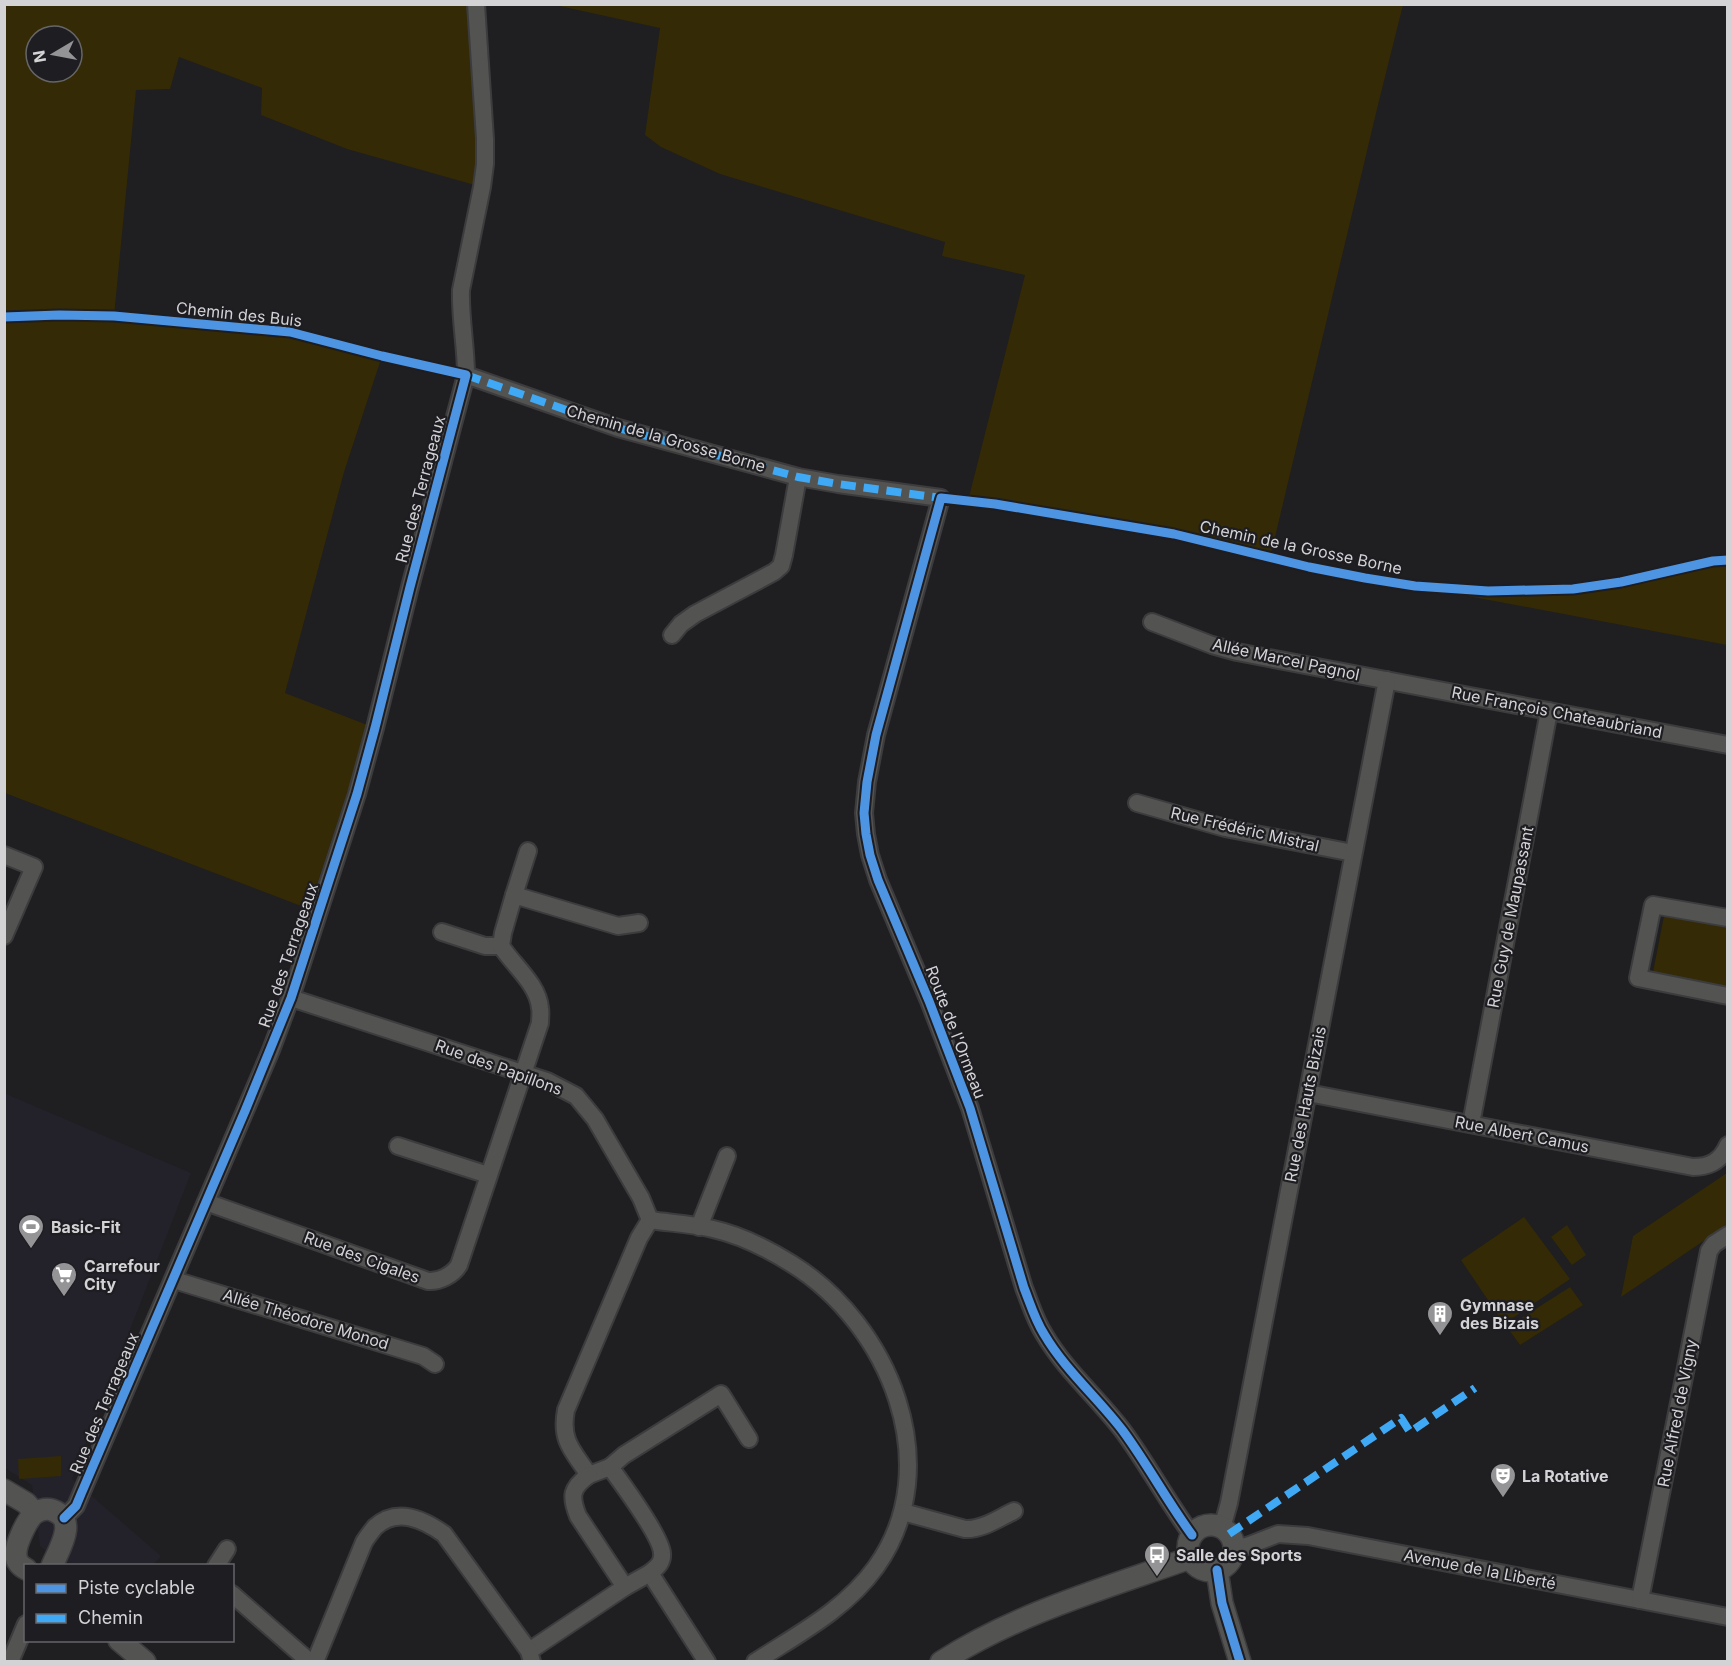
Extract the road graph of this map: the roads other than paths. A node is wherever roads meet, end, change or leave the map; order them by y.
1 (476, 4) edge
2 (466, 375) junction
3 (798, 477) junction
4 (941, 498) joint
5 (1152, 622) dead end
6 (672, 635) dead end
7 (1387, 680) junction
8 (1549, 711) junction
9 (1728, 745) edge
10 (1137, 803) dead end
11 (528, 851) dead end
12 (1353, 853) junction
13 (4, 855) edge
14 (514, 894) junction
15 (1728, 918) edge
16 (639, 923) dead end
17 (442, 932) dead end
18 (4, 936) edge
19 (501, 946) junction
20 (1728, 996) edge
21 (291, 998) junction
22 (524, 1072) junction
23 (1308, 1093) junction
24 (1471, 1124) junction
25 (1728, 1145) edge
26 (398, 1146) dead end
27 (727, 1156) dead end
28 (488, 1175) junction
29 (206, 1202) junction
30 (650, 1220) junction
31 (699, 1227) junction
32 (1728, 1235) edge
33 (174, 1280) junction
34 (435, 1364) dead end
35 (750, 1439) dead end
36 (610, 1467) junction
37 (589, 1475) junction
38 (4, 1490) edge
39 (1014, 1511) dead end
40 (903, 1512) junction
41 (35, 1513) junction
42 (64, 1518) junction
43 (1222, 1528) junction
44 (1192, 1535) junction
45 (1234, 1547) junction
46 (227, 1550) dead end
47 (1190, 1558) junction
48 (53, 1564) edge
49 (217, 1564) edge
50 (24, 1567) edge
51 (1217, 1570) junction
52 (650, 1573) junction
53 (625, 1587) junction
54 (234, 1596) edge
55 (1640, 1600) junction
56 (1728, 1617) edge
57 (24, 1629) edge
58 (120, 1642) edge
59 (530, 1656) edge
60 (10, 1662) edge
61 (145, 1662) edge
62 (310, 1662) edge
63 (315, 1662) edge
64 (707, 1662) edge
65 (755, 1662) edge
66 (941, 1662) edge
67 (1240, 1662) edge

1 - 2 street, Rue des Terrageaux
2 - 3 street, Chemin de la Grosse Borne
2 - 21 street, Rue des Terrageaux
3 - 4 street, Chemin de la Grosse Borne
3 - 6 street
4 - 44 street, Route de l'Ormeau
5 - 7 street, Allée Marcel Pagnol
7 - 8 street, Rue François Chateaubriand
7 - 12 street, Rue des Hauts Bizais
8 - 9 street, Rue François Chateaubriand
8 - 24 street, Rue Guy de Maupassant
10 - 12 street, Rue Frédéric Mistral
11 - 14 street
12 - 23 street, Rue des Hauts Bizais
13 - 18 street
14 - 16 street
14 - 19 street
15 - 20 street
17 - 19 street
19 - 22 street, Rue des Cigales
21 - 22 street, Rue des Papillons
21 - 29 street, Rue des Terrageaux
22 - 28 street, Rue des Cigales
22 - 30 street, Rue des Papillons
23 - 24 street, Rue Albert Camus
23 - 43 street, Rue des Hauts Bizais
24 - 25 street, Rue Albert Camus
26 - 28 street
27 - 31 street
28 - 29 street, Rue des Cigales
29 - 33 street, Rue des Terrageaux
30 - 31 street
30 - 37 street
31 - 40 street
32 - 55 street, Rue Alfred de Vigny
33 - 34 street, Allée Théodore Monod
33 - 42 street, Rue des Terrageaux
35 - 36 street
36 - 37 street
36 - 52 street
37 - 53 street
38 - 41 street
39 - 40 street
40 - 65 street
41 - 42 street
41 - 50 street
42 - 48 street
43 - 44 street
43 - 45 street
44 - 47 street
45 - 51 street
45 - 55 street, Avenue de la Liberté
46 - 49 street
47 - 51 street
47 - 66 street
51 - 67 street
52 - 53 street
52 - 64 street
53 - 59 street
54 - 62 street
55 - 56 street, Avenue de la Liberté
57 - 60 street
58 - 61 street
59 - 63 street

